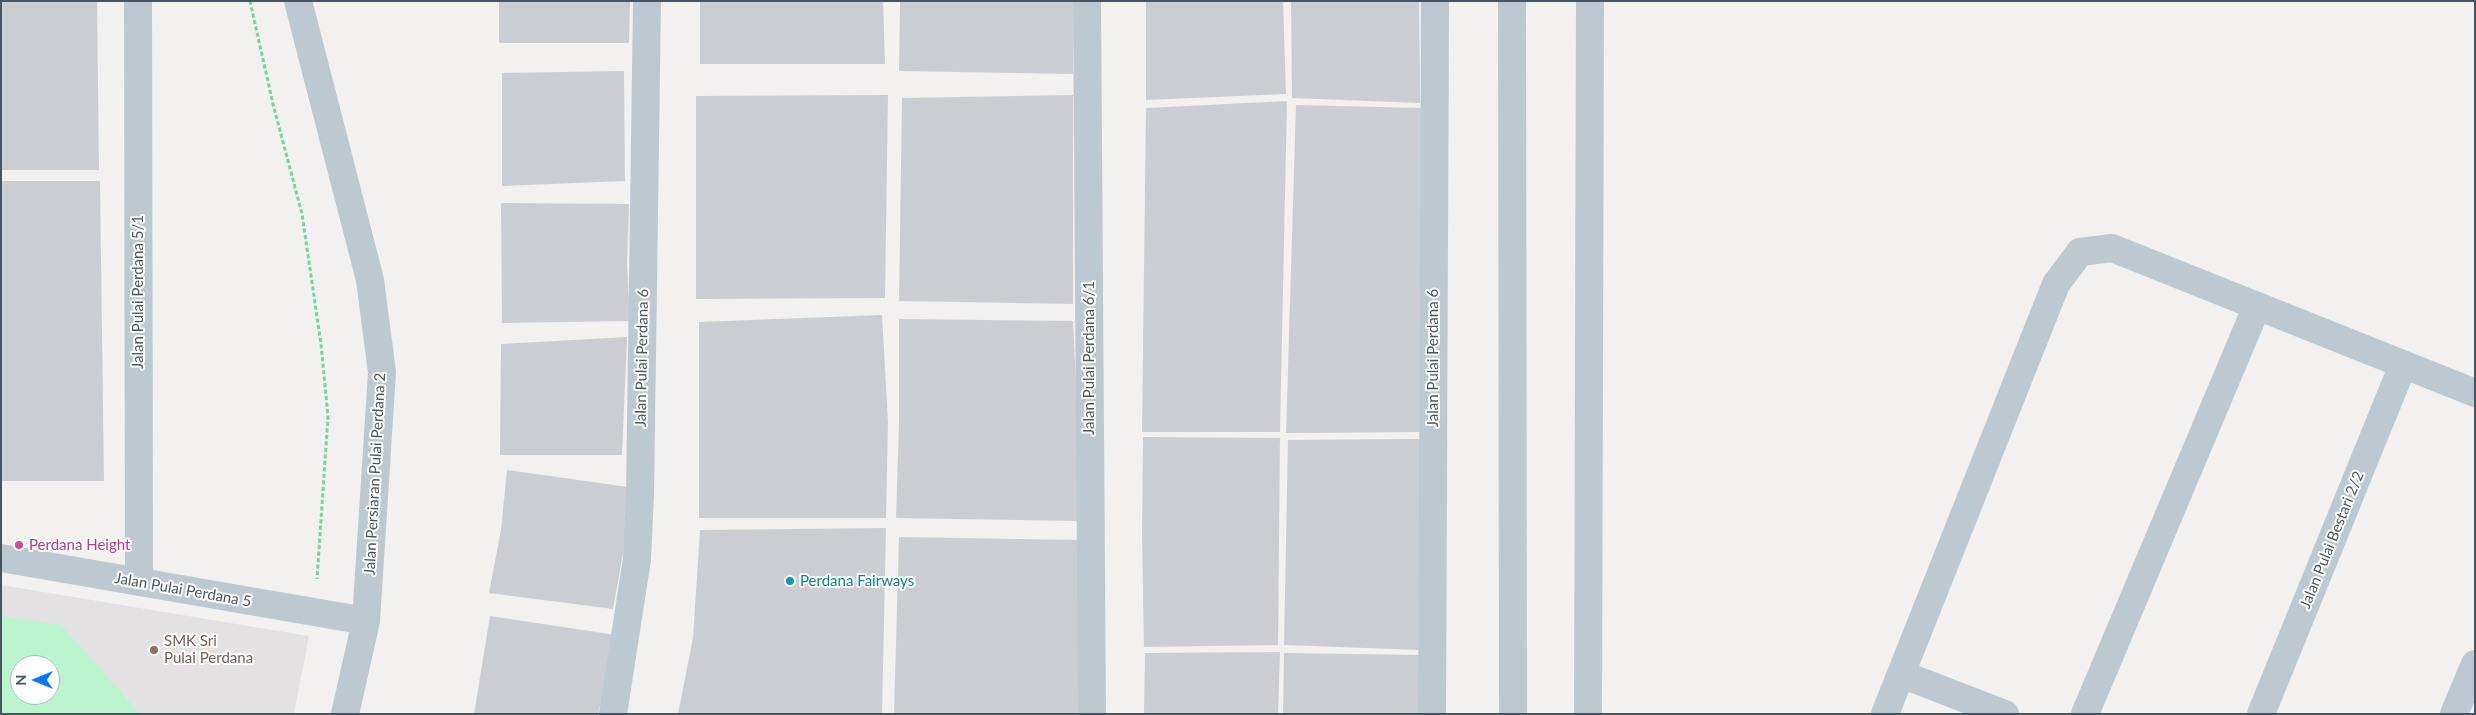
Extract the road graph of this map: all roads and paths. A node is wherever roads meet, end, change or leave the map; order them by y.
1 (138, 1) edge
2 (250, 1) edge
3 (298, 1) edge
4 (647, 1) edge
5 (1087, 1) edge
6 (1435, 1) edge
7 (1512, 1) edge
8 (1590, 1) edge
9 (2257, 306) junction
10 (2403, 365) junction
11 (2475, 393) edge
12 (1, 558) edge
13 (139, 582) junction
14 (315, 612) junction
15 (366, 621) junction
16 (2475, 664) edge
17 (1901, 674) junction
18 (345, 714) edge
19 (612, 714) edge
20 (1092, 714) edge
21 (1432, 714) edge
22 (1513, 714) edge
23 (1588, 714) edge
24 (1885, 714) edge
25 (2005, 714) edge
26 (2084, 714) edge
27 (2261, 714) edge
28 (2454, 714) edge

1 - 13 street, Jalan Pulai Perdana 5/1
2 - 14 path
3 - 15 street, Jalan Persiaran Pulai Perdana 2
4 - 19 street, Jalan Pulai Perdana 6
5 - 20 street, Jalan Pulai Perdana 6/1
6 - 21 street, Jalan Pulai Perdana 6
7 - 22 street
8 - 23 street
9 - 10 street
9 - 17 street
9 - 26 street
10 - 11 street
10 - 27 street, Jalan Pulai Bestari 2/2
12 - 13 street, Jalan Pulai Perdana 5
13 - 14 street, Jalan Pulai Perdana 5
14 - 15 street, Jalan Pulai Perdana 5
15 - 18 street, Jalan Persiaran Pulai Perdana 2
16 - 28 street
17 - 24 street
17 - 25 street

